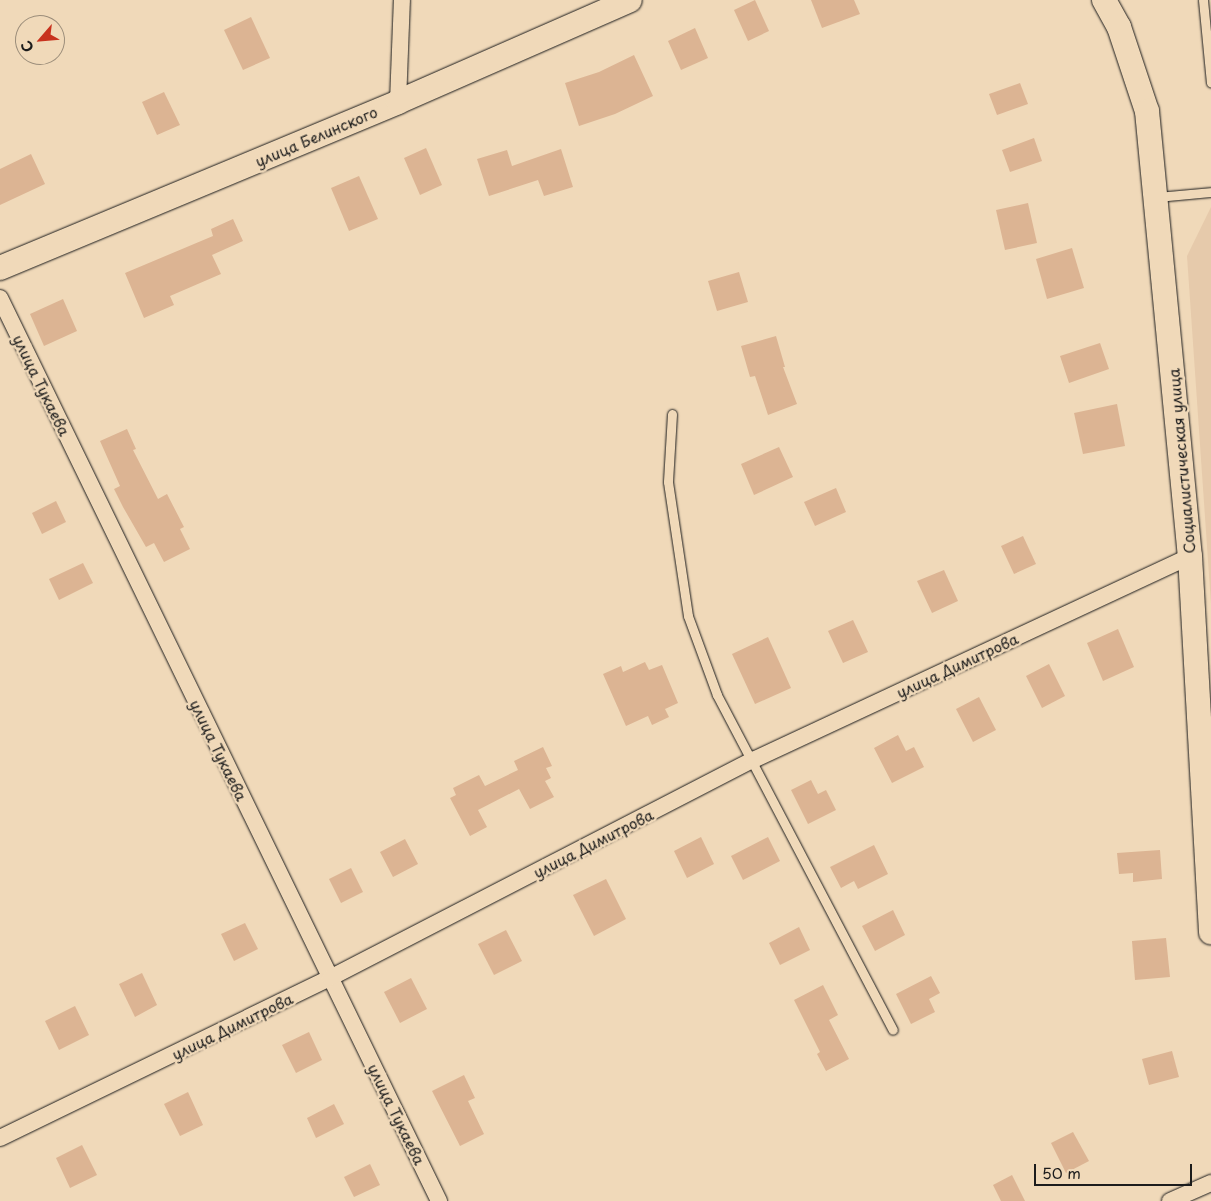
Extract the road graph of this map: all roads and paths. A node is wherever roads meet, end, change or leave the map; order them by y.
1 (402, 0) edge
2 (630, 0) edge
3 (1104, 0) edge
4 (1203, 0) edge
5 (1211, 83) edge
6 (398, 102) junction
7 (1211, 192) edge
8 (1155, 198) junction
9 (0, 268) edge
10 (0, 298) edge
11 (672, 414) dead end
12 (1190, 556) junction
13 (753, 760) junction
14 (1211, 932) edge
15 (330, 978) junction
16 (893, 1030) dead end
17 (0, 1138) edge
18 (1211, 1183) edge
19 (439, 1201) edge
20 (1170, 1201) edge

1 - 6 street
2 - 6 street, улица Белинского
3 - 8 street, Социалистическая улица
4 - 5 lane
6 - 9 street, улица Белинского
7 - 8 lane
8 - 12 street, Социалистическая улица
10 - 15 street, улица Тукаева
11 - 13 lane
12 - 13 street, улица Димитрова
12 - 14 street, Социалистическая улица
13 - 15 street, улица Димитрова
13 - 16 lane
15 - 17 street, улица Димитрова
15 - 19 street, улица Тукаева
18 - 20 street

